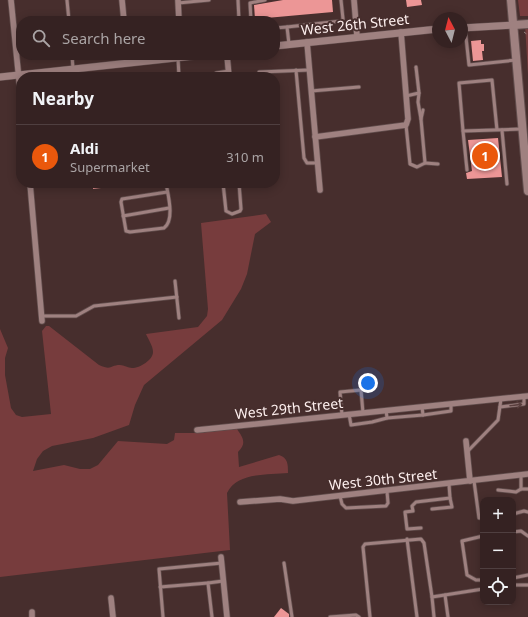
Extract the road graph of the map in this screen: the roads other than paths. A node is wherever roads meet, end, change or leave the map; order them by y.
1 (11, 0) edge
2 (67, 0) edge
3 (122, 0) edge
4 (209, 0) edge
5 (238, 0) edge
6 (265, 0) edge
7 (341, 0) edge
8 (354, 0) edge
9 (511, 0) edge
10 (256, 1) edge
11 (178, 2) edge
12 (69, 16) edge
13 (124, 16) edge
14 (179, 16) edge
15 (239, 16) edge
16 (250, 16) edge
17 (528, 24) edge
18 (514, 25) junction
19 (287, 27) junction
20 (280, 28) edge
21 (468, 28) edge
22 (432, 29) edge
23 (401, 32) junction
24 (357, 36) junction
25 (307, 42) junction
26 (289, 44) junction
27 (280, 45) edge
28 (467, 48) edge
29 (16, 54) edge
30 (17, 60) edge
31 (72, 60) edge
32 (127, 60) edge
33 (154, 60) edge
34 (181, 60) edge
35 (228, 60) edge
36 (517, 60) junction
37 (127, 63) junction
38 (416, 67) dead end
39 (73, 69) junction
40 (296, 70) junction
41 (309, 70) junction
42 (18, 72) edge
43 (46, 72) edge
44 (180, 72) edge
45 (229, 72) edge
46 (260, 72) dead end
47 (16, 75) edge
48 (0, 77) edge
49 (359, 87) dead end
50 (311, 91) junction
51 (419, 93) junction
52 (406, 96) junction
53 (419, 98) junction
54 (422, 103) dead end
55 (423, 110) dead end
56 (421, 119) junction
57 (406, 125) junction
58 (523, 129) junction
59 (497, 130) junction
60 (502, 130) junction
61 (464, 131) junction
62 (315, 137) junction
63 (317, 163) junction
64 (425, 163) junction
65 (438, 164) dead end
66 (467, 170) dead end
67 (507, 184) dead end
68 (30, 188) edge
69 (167, 188) edge
70 (224, 188) edge
71 (239, 188) edge
72 (320, 190) dead end
73 (528, 191) edge
74 (167, 192) junction
75 (169, 208) junction
76 (123, 216) junction
77 (176, 281) dead end
78 (177, 297) junction
79 (179, 318) dead end
80 (41, 319) joint
81 (526, 396) edge
82 (502, 399) junction
83 (451, 404) junction
84 (422, 407) junction
85 (500, 407) junction
86 (386, 410) junction
87 (364, 413) junction
88 (349, 414) junction
89 (423, 414) junction
90 (342, 415) junction
91 (387, 418) junction
92 (197, 430) dead end
93 (466, 441) dead end
94 (467, 452) junction
95 (528, 474) edge
96 (521, 475) junction
97 (472, 481) junction
98 (449, 484) junction
99 (528, 489) edge
100 (498, 490) dead end
101 (521, 490) junction
102 (387, 491) junction
103 (340, 496) junction
104 (450, 498) junction
105 (240, 502) dead end
106 (432, 509) dead end
107 (528, 512) edge
108 (516, 513) edge
109 (480, 518) edge
110 (421, 528) dead end
111 (516, 532) edge
112 (528, 536) edge
113 (480, 537) edge
114 (407, 539) junction
115 (222, 560) joint
116 (284, 563) dead end
117 (528, 575) edge
118 (516, 577) edge
119 (480, 580) edge
120 (224, 581) junction
121 (208, 583) junction
122 (516, 585) edge
123 (528, 585) edge
124 (160, 587) junction
125 (480, 589) edge
126 (445, 595) junction
127 (432, 597) junction
128 (111, 598) dead end
129 (113, 617) edge
130 (163, 617) edge
131 (212, 617) edge
132 (227, 617) edge
133 (292, 617) edge
134 (330, 617) edge
135 (359, 617) edge
136 (370, 617) edge
137 (417, 617) edge
138 (434, 617) edge
139 (448, 617) edge

1 - 29 street
2 - 12 lane
3 - 13 street
4 - 11 lane
5 - 15 lane
6 - 10 lane
7 - 19 lane
8 - 24 street
9 - 18 main road
10 - 16 lane
11 - 14 street
17 - 18 main road
18 - 21 street
18 - 36 main road
19 - 20 lane
19 - 26 lane
22 - 23 street, West 26th Street
23 - 24 street, West 26th Street
23 - 52 street
24 - 25 street, West 26th Street
25 - 26 street, West 26th Street
25 - 41 street
26 - 27 street, West 26th Street
28 - 36 lane
30 - 42 street
31 - 39 lane
32 - 37 street
33 - 37 street
34 - 44 lane
35 - 45 street
36 - 58 main road
37 - 39 street
38 - 51 lane
39 - 43 street
40 - 41 lane
40 - 46 lane
40 - 63 lane
41 - 50 street
47 - 48 street
49 - 50 lane
50 - 62 street
51 - 52 lane
51 - 53 lane
52 - 57 street
53 - 54 lane
53 - 56 lane
55 - 56 lane
56 - 64 lane
57 - 62 street
57 - 64 lane
58 - 60 lane
58 - 73 main road
59 - 60 lane
59 - 61 lane
59 - 61 lane
60 - 67 lane
61 - 66 lane
62 - 63 street
63 - 72 street
64 - 65 lane
68 - 80 street
69 - 74 lane
70 - 71 lane
74 - 75 lane
74 - 76 lane
75 - 76 lane
75 - 76 lane
77 - 78 lane
78 - 79 lane
78 - 80 lane
81 - 82 street, West 29th Street
85 -> 81 lane
82 - 83 street, West 29th Street
82 - 85 lane
83 - 84 street, West 29th Street
83 - 89 lane
84 - 86 street, West 29th Street
84 - 89 lane
85 - 94 lane
86 - 87 street, West 29th Street
86 - 91 lane
87 - 88 street, West 29th Street
87 - 90 lane
88 - 90 street, West 29th Street
88 - 91 lane
89 - 91 lane
90 - 92 street, West 29th Street
93 - 94 street
94 - 97 street
95 - 96 street, West 30th Street
96 - 97 street, West 30th Street
96 - 101 lane
97 - 98 street, West 30th Street
97 - 109 lane
98 - 102 street, West 30th Street
98 - 104 lane
99 - 101 lane
100 - 101 lane
102 - 103 street, West 30th Street
102 - 103 lane
103 - 105 street, West 30th Street
104 - 106 lane
104 - 110 lane
107 - 108 lane
111 - 112 lane
113 - 119 lane
114 - 127 lane
114 - 136 lane
114 - 137 lane
115 - 120 street
115 - 124 lane
116 - 133 lane
117 - 118 lane
120 - 121 lane
120 - 132 street
121 - 124 lane
121 - 131 lane
122 - 123 lane
124 - 130 lane
125 - 126 lane
126 - 127 lane
126 - 139 lane
127 - 138 lane
128 - 129 street
134 - 135 lane

